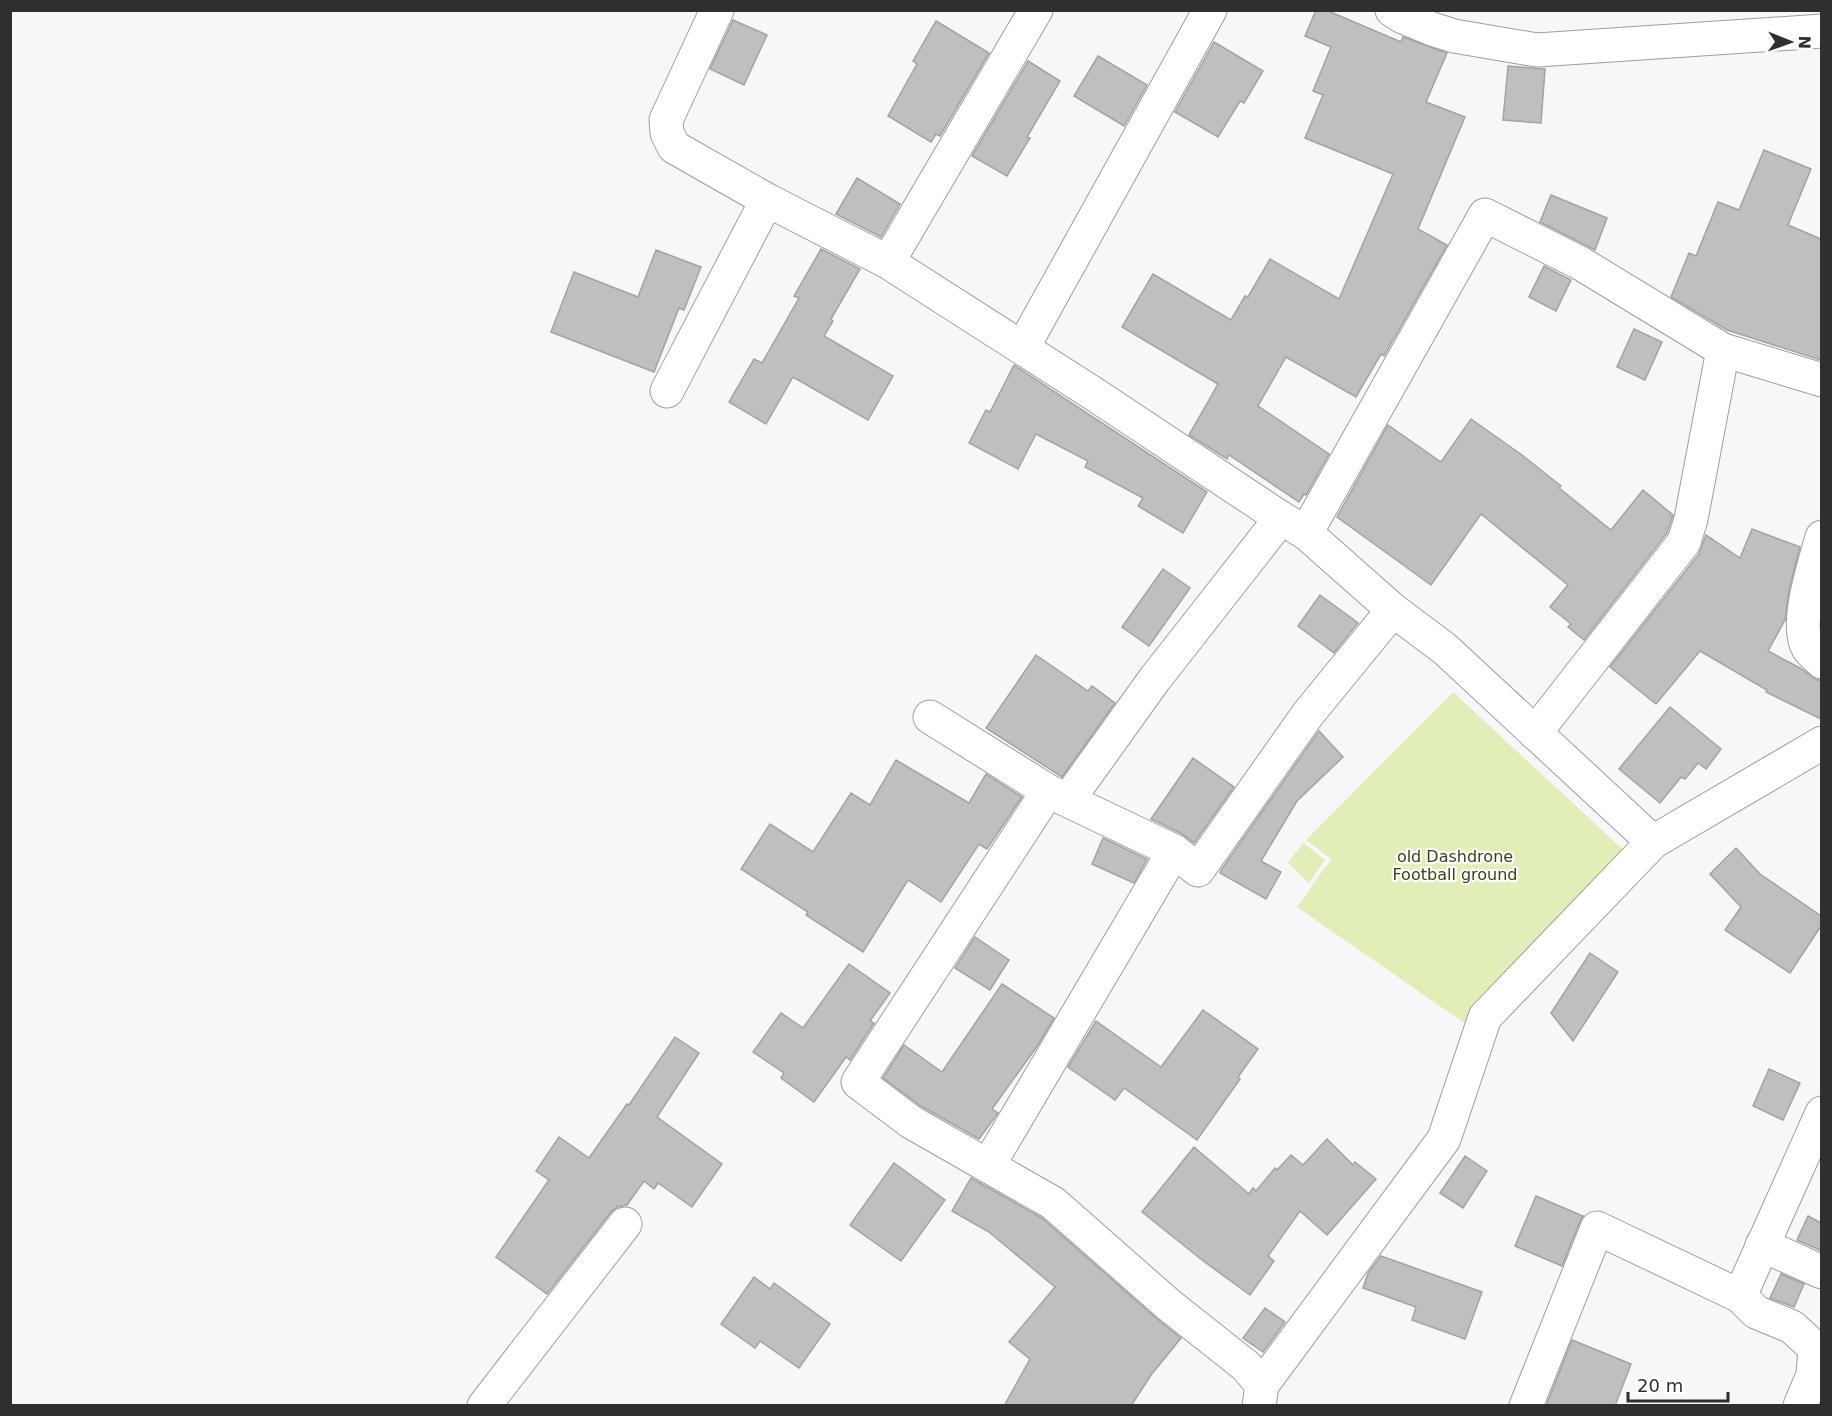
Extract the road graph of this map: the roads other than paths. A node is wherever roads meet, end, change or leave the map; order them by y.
1 (717, 10) edge
2 (1036, 10) edge
3 (1210, 10) edge
4 (1392, 10) edge
5 (1821, 31) edge
6 (766, 200) junction
7 (888, 262) junction
8 (1023, 347) junction
9 (1723, 350) junction
10 (1821, 380) edge
11 (667, 391) dead end
12 (1293, 525) junction
13 (1821, 537) edge
14 (1393, 610) junction
15 (1821, 662) edge
16 (930, 717) dead end
17 (1535, 733) junction
18 (1821, 743) edge
19 (1058, 795) junction
20 (1653, 842) junction
21 (1174, 851) junction
22 (1821, 1113) edge
23 (988, 1166) junction
24 (625, 1224) dead end
25 (1762, 1245) junction
26 (1821, 1272) edge
27 (1740, 1296) junction
28 (1261, 1395) edge
29 (484, 1406) edge
30 (1526, 1406) edge
31 (1800, 1406) edge

1 - 6 street
2 - 7 street
3 - 8 street
4 - 5 street
6 - 7 street
6 - 11 street
7 - 8 street
8 - 12 street
9 - 10 street
9 - 12 street
9 - 17 street
12 - 14 street
12 - 19 street
13 - 15 street
14 - 17 street
14 - 21 street
16 - 19 street
17 - 20 street
18 - 20 street
19 - 21 street
19 - 23 street
20 - 28 street
21 - 23 street
22 - 25 street
23 - 28 street
24 - 29 street
25 - 26 street
25 - 27 street
27 - 30 street
27 - 31 street

